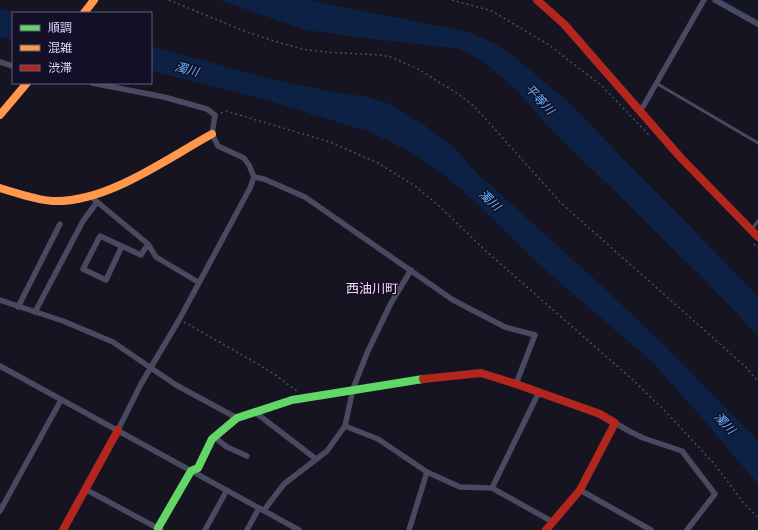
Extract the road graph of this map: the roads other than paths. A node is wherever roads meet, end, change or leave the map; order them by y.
1 (537, 0) edge
2 (704, 0) edge
3 (715, 0) edge
4 (94, 1) edge
5 (85, 12) edge
6 (758, 24) edge
7 (0, 62) edge
8 (12, 66) edge
9 (656, 83) junction
10 (26, 84) edge
11 (97, 84) edge
12 (639, 111) junction
13 (0, 115) edge
14 (212, 134) junction
15 (758, 143) edge
16 (254, 177) junction
17 (0, 188) edge
18 (90, 196) junction
19 (97, 202) junction
20 (758, 221) edge
21 (60, 224) dead end
22 (751, 230) junction
23 (755, 240) edge
24 (148, 244) junction
25 (122, 246) junction
26 (411, 270) junction
27 (198, 282) junction
28 (0, 300) edge
29 (18, 307) junction
30 (35, 312) junction
31 (0, 366) edge
32 (150, 368) junction
33 (516, 384) junction
34 (353, 389) junction
35 (540, 392) junction
36 (62, 400) junction
37 (256, 413) junction
38 (237, 418) junction
39 (615, 423) junction
40 (345, 426) junction
41 (118, 430) junction
42 (214, 438) junction
43 (247, 456) dead end
44 (316, 459) junction
45 (191, 470) junction
46 (427, 472) junction
47 (492, 488) junction
48 (85, 489) junction
49 (227, 490) junction
50 (580, 490) junction
51 (262, 509) junction
52 (0, 511) edge
53 (553, 522) junction
54 (160, 529) edge
55 (63, 530) edge
56 (205, 530) edge
57 (247, 530) edge
58 (299, 530) edge
59 (409, 530) edge
60 (546, 530) edge
61 (651, 530) edge
62 (686, 530) edge

1 - 12 street
2 - 9 street
3 - 6 street
4 - 5 street
7 - 8 street
9 - 12 street
9 - 15 lane
10 - 13 street
11 - 14 street
12 - 22 street
14 - 16 street
14 - 18 street
16 - 26 street
16 - 27 street
17 - 18 street
18 - 19 street
19 - 24 street
19 - 30 street
20 - 22 lane
21 - 29 street
22 - 23 street
24 - 25 street
24 - 27 street
25 - 25 street
26 - 33 street
26 - 34 street
27 - 32 street
28 - 29 street
29 - 30 street
30 - 32 street
31 - 36 street
32 - 38 street
32 - 41 street
33 - 34 street
33 - 35 street
34 - 37 street
34 - 40 street
35 - 39 street
35 - 47 street
36 - 41 street
36 - 52 street
37 - 38 street
37 - 44 street
38 - 42 street
39 - 50 street
39 - 62 street
40 - 44 street
40 - 46 street
41 - 45 street
41 - 48 street
42 - 43 street
42 - 45 street
44 - 51 street
45 - 49 street
45 - 54 street
46 - 47 street
46 - 59 street
47 - 53 street
48 - 54 street
48 - 55 street
49 - 51 street
49 - 56 street
50 - 53 street
50 - 61 street
51 - 57 street
51 - 58 street
53 - 60 street

